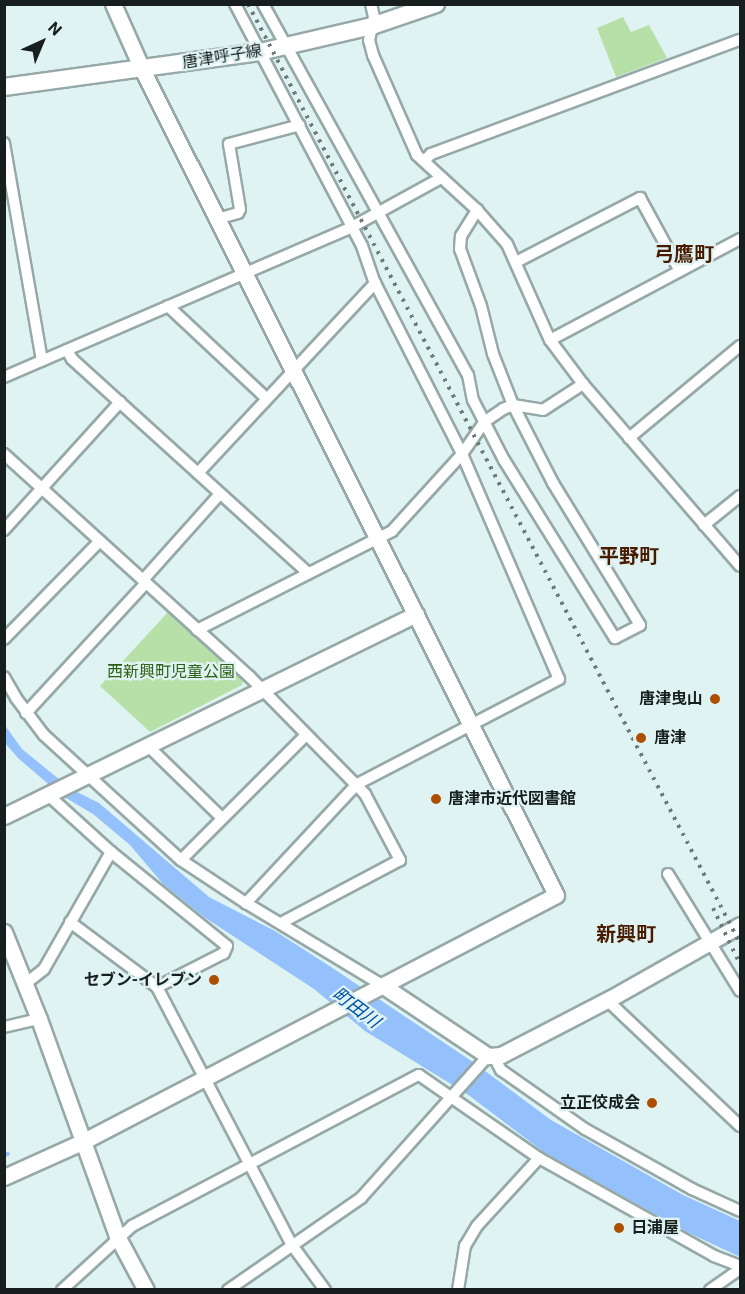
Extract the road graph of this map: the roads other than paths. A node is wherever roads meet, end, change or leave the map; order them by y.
1 (113, 4) edge
2 (235, 4) edge
3 (263, 4) edge
4 (371, 4) edge
5 (435, 4) edge
6 (372, 26) junction
7 (741, 40) edge
8 (286, 47) junction
9 (261, 52) junction
10 (142, 69) junction
11 (4, 87) edge
12 (300, 125) junction
13 (4, 143) edge
14 (424, 161) junction
15 (441, 178) junction
16 (477, 210) junction
17 (380, 214) junction
18 (217, 219) junction
19 (352, 227) junction
20 (741, 239) edge
21 (516, 262) junction
22 (680, 271) junction
23 (245, 272) junction
24 (375, 283) junction
25 (168, 306) junction
26 (550, 340) junction
27 (741, 346) edge
28 (67, 350) junction
29 (42, 361) junction
30 (294, 370) junction
31 (4, 377) edge
32 (583, 384) junction
33 (266, 398) junction
34 (120, 402) junction
35 (513, 405) junction
36 (484, 422) junction
37 (629, 438) junction
38 (4, 454) edge
39 (462, 454) junction
40 (198, 473) junction
41 (42, 489) junction
42 (220, 494) junction
43 (741, 496) edge
44 (704, 525) junction
45 (4, 530) edge
46 (378, 539) junction
47 (100, 541) junction
48 (741, 566) edge
49 (308, 573) junction
50 (144, 581) junction
51 (416, 614) junction
52 (198, 630) junction
53 (4, 639) edge
54 (4, 677) edge
55 (259, 689) junction
56 (26, 713) junction
57 (471, 725) junction
58 (306, 735) junction
59 (148, 746) junction
60 (88, 774) junction
61 (357, 784) junction
62 (47, 794) junction
63 (4, 816) edge
64 (222, 818) junction
65 (111, 852) junction
66 (181, 860) junction
67 (668, 874) dead end
68 (246, 903) junction
69 (70, 922) junction
70 (281, 923) junction
71 (741, 925) edge
72 (4, 932) edge
73 (711, 943) junction
74 (11, 963) edge
75 (25, 984) junction
76 (157, 987) junction
77 (379, 987) junction
78 (741, 991) edge
79 (607, 1000) junction
80 (39, 1019) junction
81 (4, 1027) edge
82 (489, 1058) junction
83 (204, 1079) junction
84 (453, 1097) junction
85 (741, 1126) edge
86 (82, 1142) junction
87 (539, 1158) junction
88 (248, 1164) junction
89 (4, 1177) edge
90 (741, 1211) edge
91 (117, 1236) junction
92 (292, 1245) junction
93 (741, 1268) edge
94 (62, 1290) edge
95 (146, 1290) edge
96 (228, 1290) edge
97 (325, 1290) edge
98 (458, 1290) edge
99 (710, 1290) edge

1 - 10 street
2 - 9 street
3 - 8 street
4 - 6 street
5 - 6 main road, 唐津呼子線
6 - 8 main road, 唐津呼子線
6 - 14 street
7 - 14 street
8 - 9 main road, 唐津呼子線
8 - 17 street
9 - 10 main road, 唐津呼子線
9 - 12 street
10 - 11 main road, 唐津呼子線
10 - 18 street
12 - 18 street
12 - 19 street
13 - 29 street
14 - 15 street
15 - 16 street
15 - 17 street
16 - 21 street
16 - 35 street
17 - 19 street
17 - 36 street
18 - 23 street
19 - 23 street
19 - 24 street
20 - 22 street
21 - 22 street
21 - 26 street
22 - 26 street
23 - 25 street
23 - 30 street
24 - 30 street
24 - 39 street
25 - 28 street
25 - 33 street
26 - 32 street
27 - 37 street
28 - 29 street
28 - 34 street
29 - 31 street
30 - 33 street
30 - 46 street
32 - 35 street
32 - 37 street
33 - 40 street
34 - 40 street
34 - 41 street
35 - 36 street
35 - 36 street
36 - 39 street
37 - 44 street
38 - 41 street
39 - 46 street
39 - 57 street
40 - 42 street
41 - 45 street
41 - 47 street
42 - 49 street
42 - 50 street
43 - 44 street
44 - 48 street
46 - 49 street
46 - 51 street
47 - 50 street
47 - 53 street
49 - 52 street
50 - 52 street
50 - 56 street
51 - 55 street
51 - 57 street
52 - 55 street
54 - 56 street
55 - 58 street
55 - 59 street
56 - 60 street
57 - 61 street
57 - 77 street
58 - 61 street
58 - 64 street
59 - 60 street
59 - 64 street
60 - 62 street
60 - 66 street
61 - 68 street
61 - 70 street
62 - 63 street
62 - 65 street
64 - 66 street
65 - 69 street
65 - 76 street
66 - 68 street
67 - 73 street
68 - 70 street
69 - 75 street
69 - 76 street
70 - 77 street
71 - 73 street
72 - 74 street
73 - 78 street
73 - 79 street
74 - 75 street
75 - 80 street
76 - 83 street
77 - 82 street
77 - 83 street
79 - 82 street
79 - 85 street
80 - 81 street
80 - 86 street
82 - 84 street
82 - 90 street
83 - 86 street
83 - 88 street
84 - 87 street
84 - 88 street
84 - 92 street
86 - 89 street
86 - 91 street
87 - 93 street
87 - 98 street
88 - 91 street
88 - 92 street
91 - 94 street
91 - 95 street
92 - 96 street
92 - 97 street
93 - 99 street

